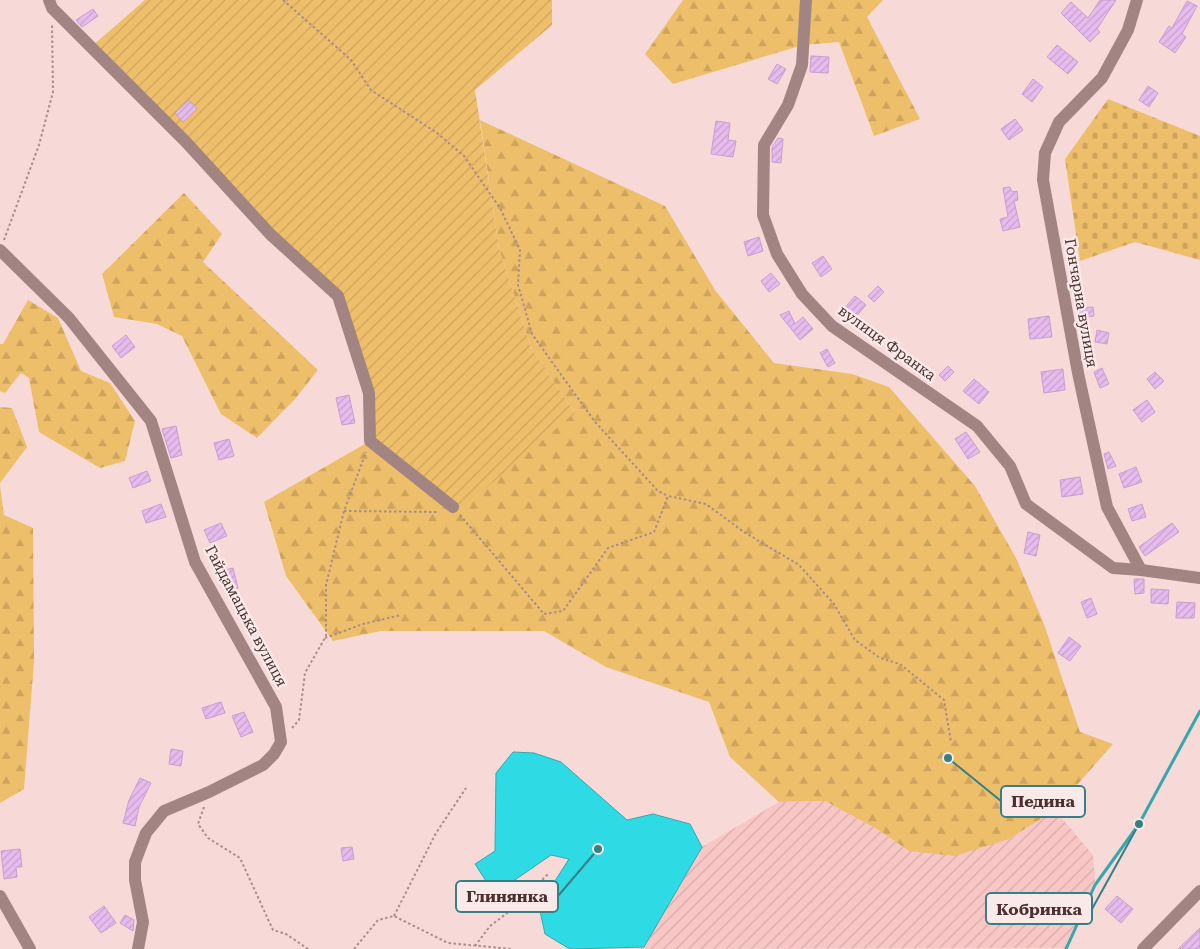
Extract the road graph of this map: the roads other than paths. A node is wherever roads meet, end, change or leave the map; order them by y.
1 (806, 0) edge
2 (1137, 0) edge
3 (50, 4) edge
4 (2, 245) edge
5 (453, 507) road end
6 (1141, 570) junction
7 (1200, 578) edge
8 (1200, 892) edge
9 (0, 896) edge
10 (30, 949) edge
11 (138, 949) edge
12 (1143, 949) edge

1 - 6 street, вулиця Франка
2 - 6 street, Гончарна вулиця
3 - 5 street
4 - 11 street, Гайдамацька вулиця
6 - 7 street
8 - 12 street
9 - 10 street

